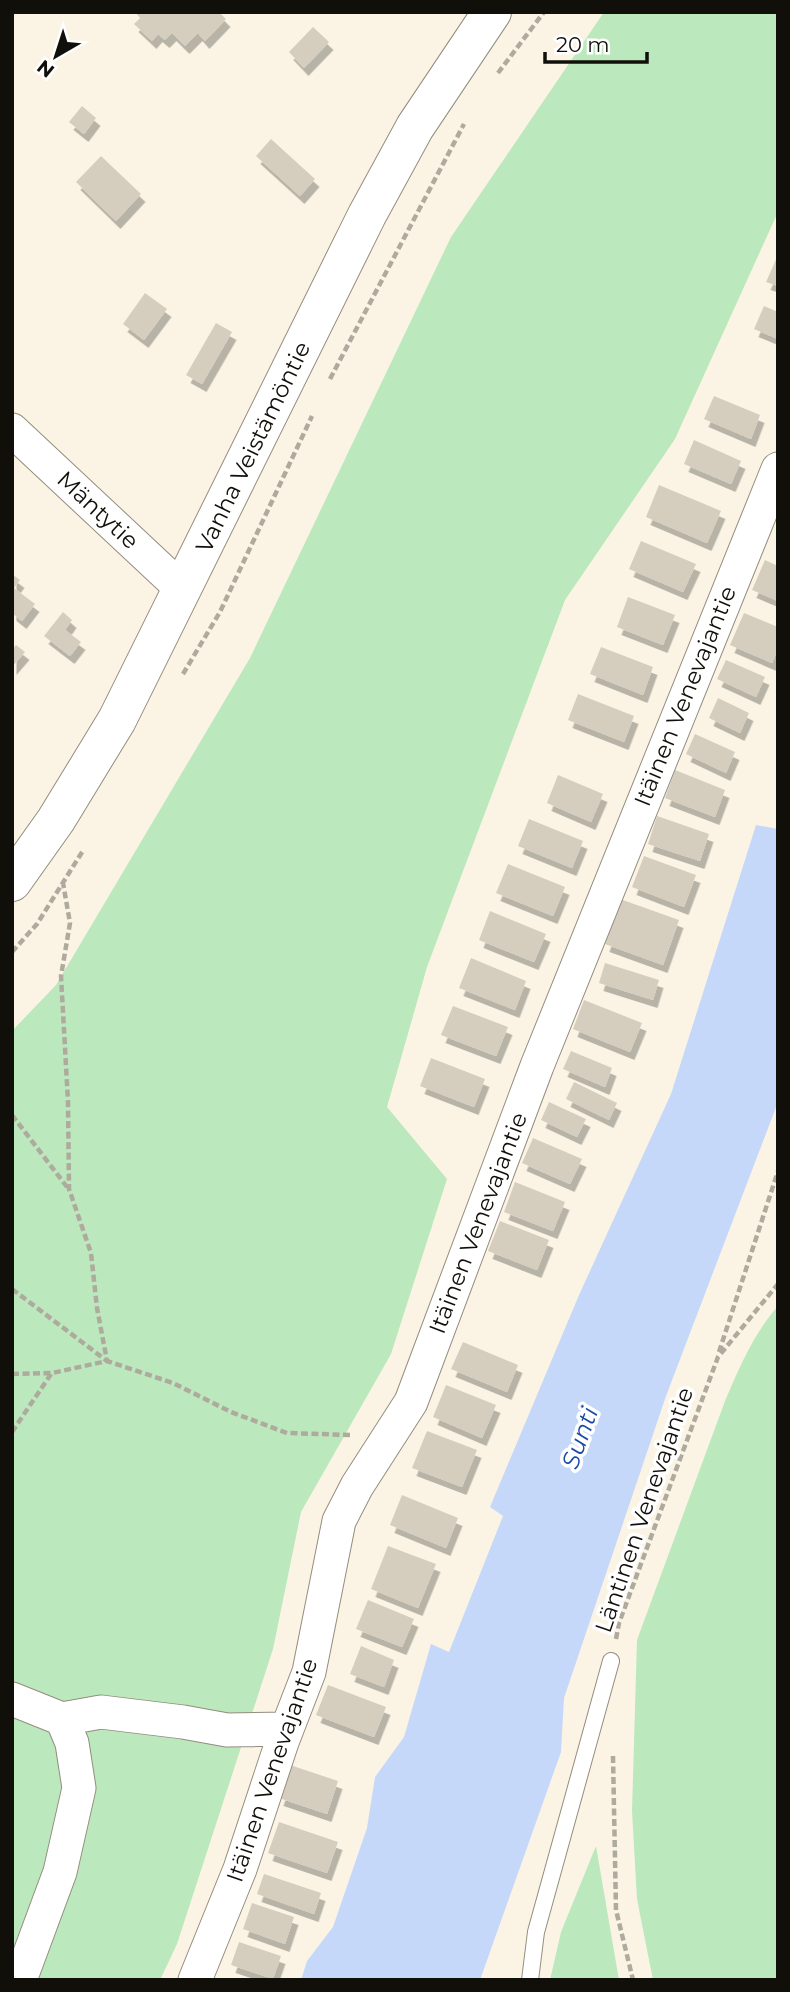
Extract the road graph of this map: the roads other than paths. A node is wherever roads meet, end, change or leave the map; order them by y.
1 (492, 12) edge
2 (12, 430) edge
3 (778, 469) edge
4 (183, 590) junction
5 (12, 882) edge
6 (611, 1661) road end
7 (12, 1699) edge
8 (62, 1719) junction
9 (288, 1729) junction
10 (20, 1980) edge
11 (195, 1980) edge
12 (530, 1980) edge

1 - 4 street, Vanha Veistämöntie
2 - 4 street, Mäntytie
3 - 9 street, Itäinen Venevajantie
4 - 5 street, Vanha Veistämöntie
6 - 12 lane
7 - 8 street
8 - 9 street
8 - 10 street
9 - 11 street, Itäinen Venevajantie

